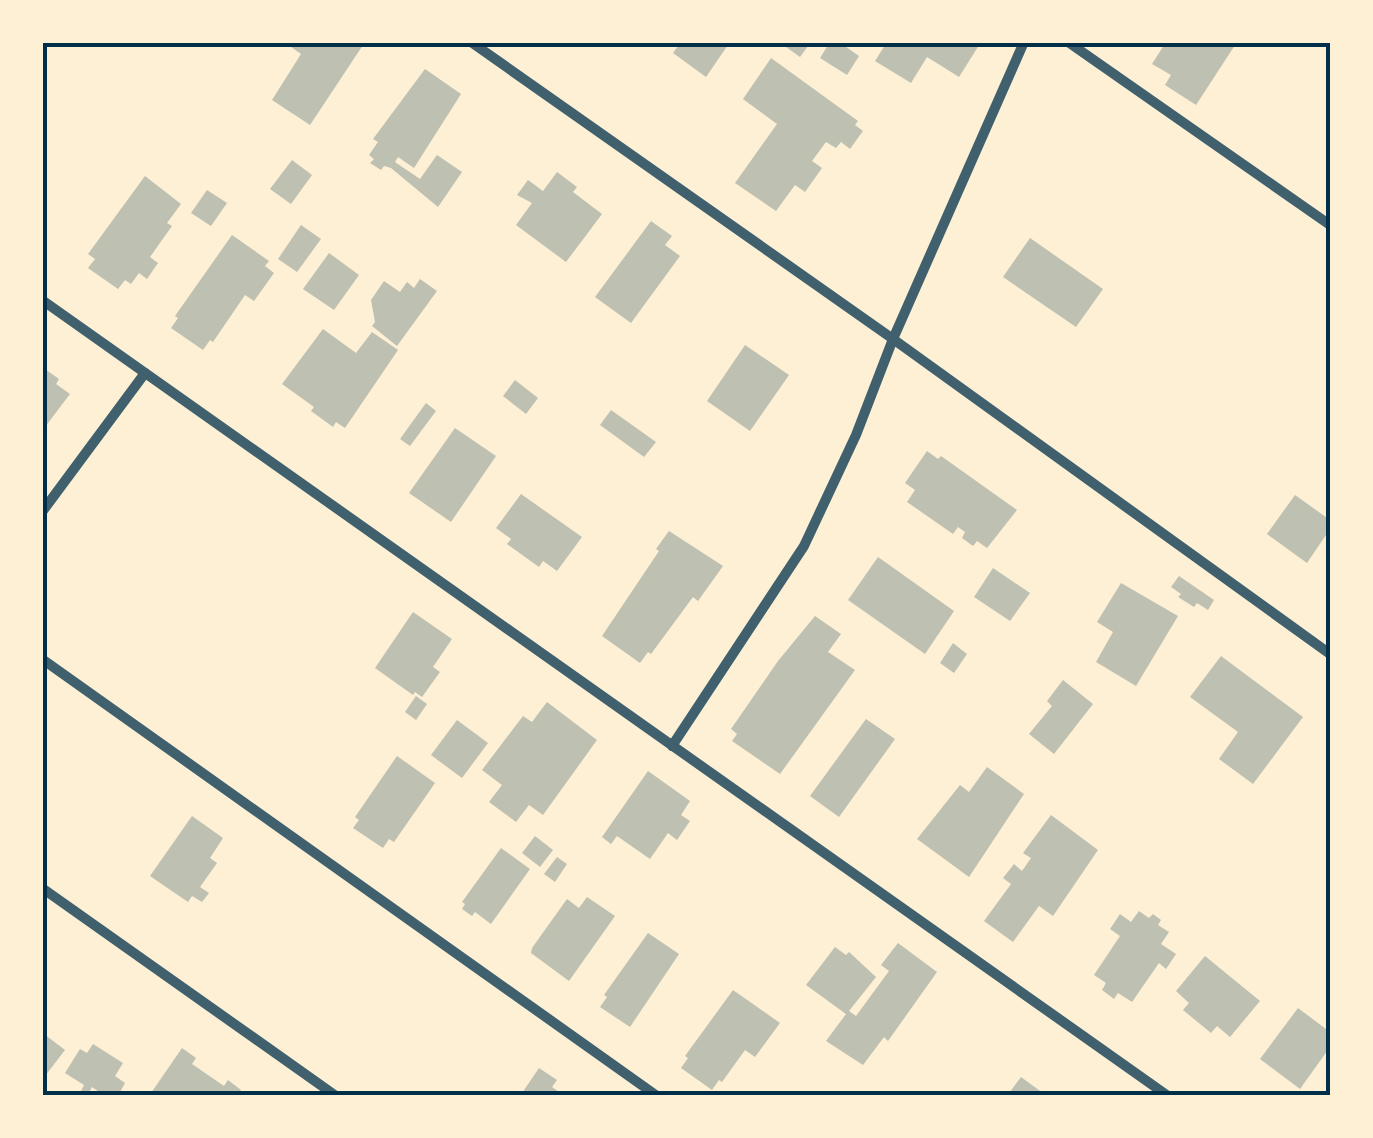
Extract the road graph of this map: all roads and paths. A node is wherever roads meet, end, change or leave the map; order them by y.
1 (471, 42) edge
2 (1024, 42) edge
3 (1068, 42) edge
4 (1330, 225) edge
5 (42, 300) edge
6 (893, 339) junction
7 (145, 373) junction
8 (42, 512) edge
9 (1330, 654) edge
10 (42, 659) edge
11 (672, 746) junction
12 (44, 893) edge
13 (336, 1096) edge
14 (657, 1096) edge
15 (1168, 1096) edge

1 - 6 street
2 - 6 street
3 - 4 street
5 - 7 street
6 - 9 street
6 - 11 street
7 - 8 street
7 - 11 street
10 - 14 street
11 - 15 street
12 - 13 street

